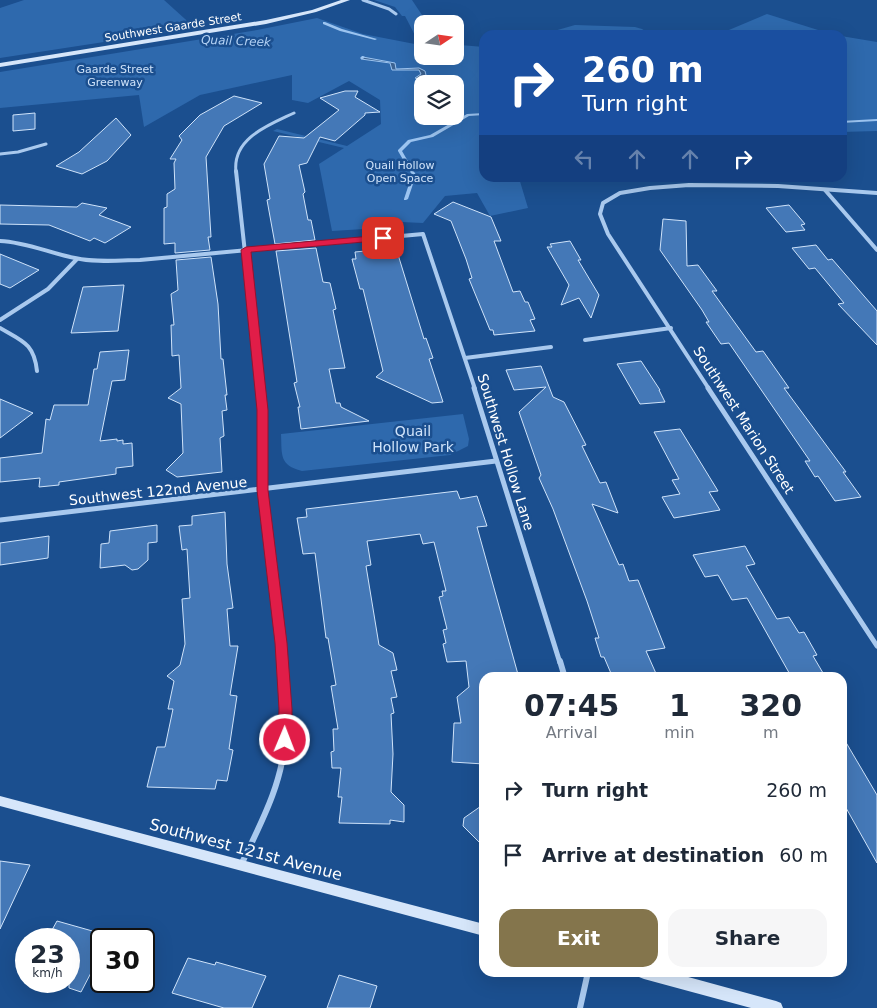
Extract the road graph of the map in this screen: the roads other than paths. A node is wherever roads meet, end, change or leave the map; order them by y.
1 (348, 0) edge
2 (363, 0) edge
3 (396, 14) dead end
4 (0, 65) edge
5 (294, 113) dead end
6 (46, 144) dead end
7 (0, 154) edge
8 (825, 190) junction
9 (877, 194) edge
10 (0, 241) edge
11 (246, 250) junction
12 (877, 250) edge
13 (77, 259) junction
14 (0, 320) edge
15 (0, 328) edge
16 (670, 328) junction
17 (584, 340) dead end
18 (551, 347) dead end
19 (465, 358) junction
20 (37, 371) dead end
21 (496, 461) junction
22 (263, 490) junction
23 (0, 520) edge
24 (877, 646) edge
25 (564, 672) edge
26 (0, 801) edge
27 (241, 865) junction
28 (479, 929) edge
29 (587, 977) edge
30 (662, 977) edge
31 (580, 1008) edge
32 (776, 1008) edge

1 - 4 main road, Southwest Gaarde Street
2 - 3 street
5 - 11 street
6 - 7 street
8 - 9 street
8 - 12 street
8 - 16 street, Southwest Marion Street
10 - 13 street
11 - 13 street
11 - 19 street, Southwest Hollow Lane
11 - 22 street
13 - 14 street
15 - 20 street
16 - 17 street
16 - 24 street, Southwest Marion Street
18 - 19 street
19 - 21 street, Southwest Hollow Lane
21 - 22 street, Southwest 122nd Avenue
21 - 25 street, Southwest Hollow Lane
22 - 23 street, Southwest 122nd Avenue
22 - 27 street
26 - 27 main road, Southwest 121st Avenue
27 - 28 main road, Southwest 121st Avenue
29 - 31 street
30 - 32 main road

